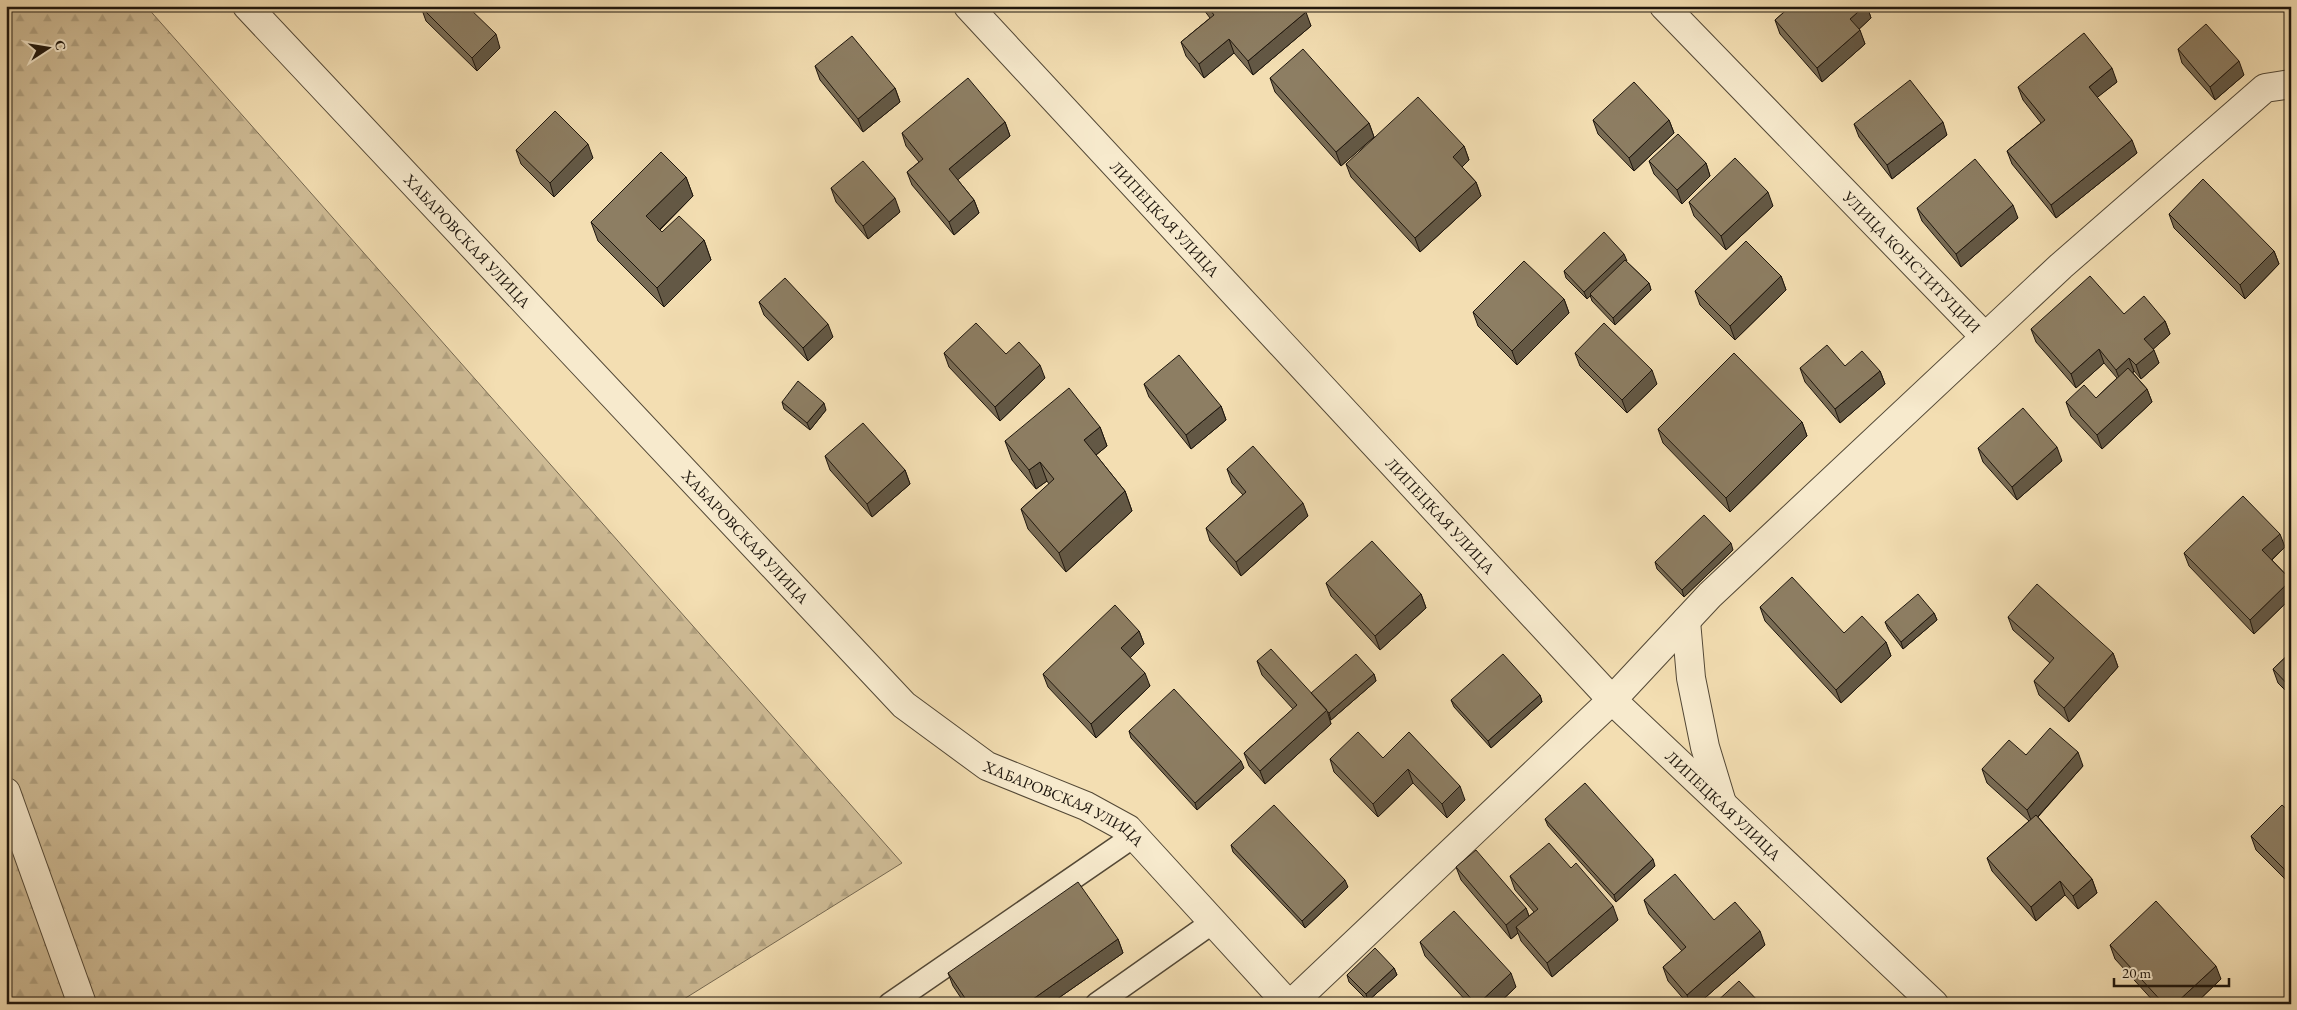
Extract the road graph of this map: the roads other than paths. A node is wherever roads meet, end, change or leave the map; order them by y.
1 (247, 6) edge
2 (968, 6) edge
3 (1664, 6) edge
4 (2291, 84) edge
5 (1985, 337) junction
6 (1686, 621) junction
7 (1612, 700) junction
8 (6, 792) edge
9 (1722, 804) junction
10 (1134, 836) junction
11 (1213, 922) junction
12 (82, 1004) edge
13 (890, 1004) edge
14 (1097, 1004) edge
15 (1290, 1004) edge
16 (1934, 1004) edge

1 - 10 street, ХАБАРОВСКАЯ УЛИЦА
2 - 7 street, ЛИПЕЦКАЯ УЛИЦА
3 - 5 street, УЛИЦА КОНСТИТУЦИИ
4 - 5 street, УЛИЦА КОНСТИТУЦИИ
5 - 6 street
6 - 7 street
6 - 9 street
7 - 9 street, ЛИПЕЦКАЯ УЛИЦА
7 - 15 street
8 - 12 street
9 - 16 street, ЛИПЕЦКАЯ УЛИЦА
10 - 11 street, ХАБАРОВСКАЯ УЛИЦА
10 - 13 lane
11 - 14 lane
11 - 15 street, ХАБАРОВСКАЯ УЛИЦА

